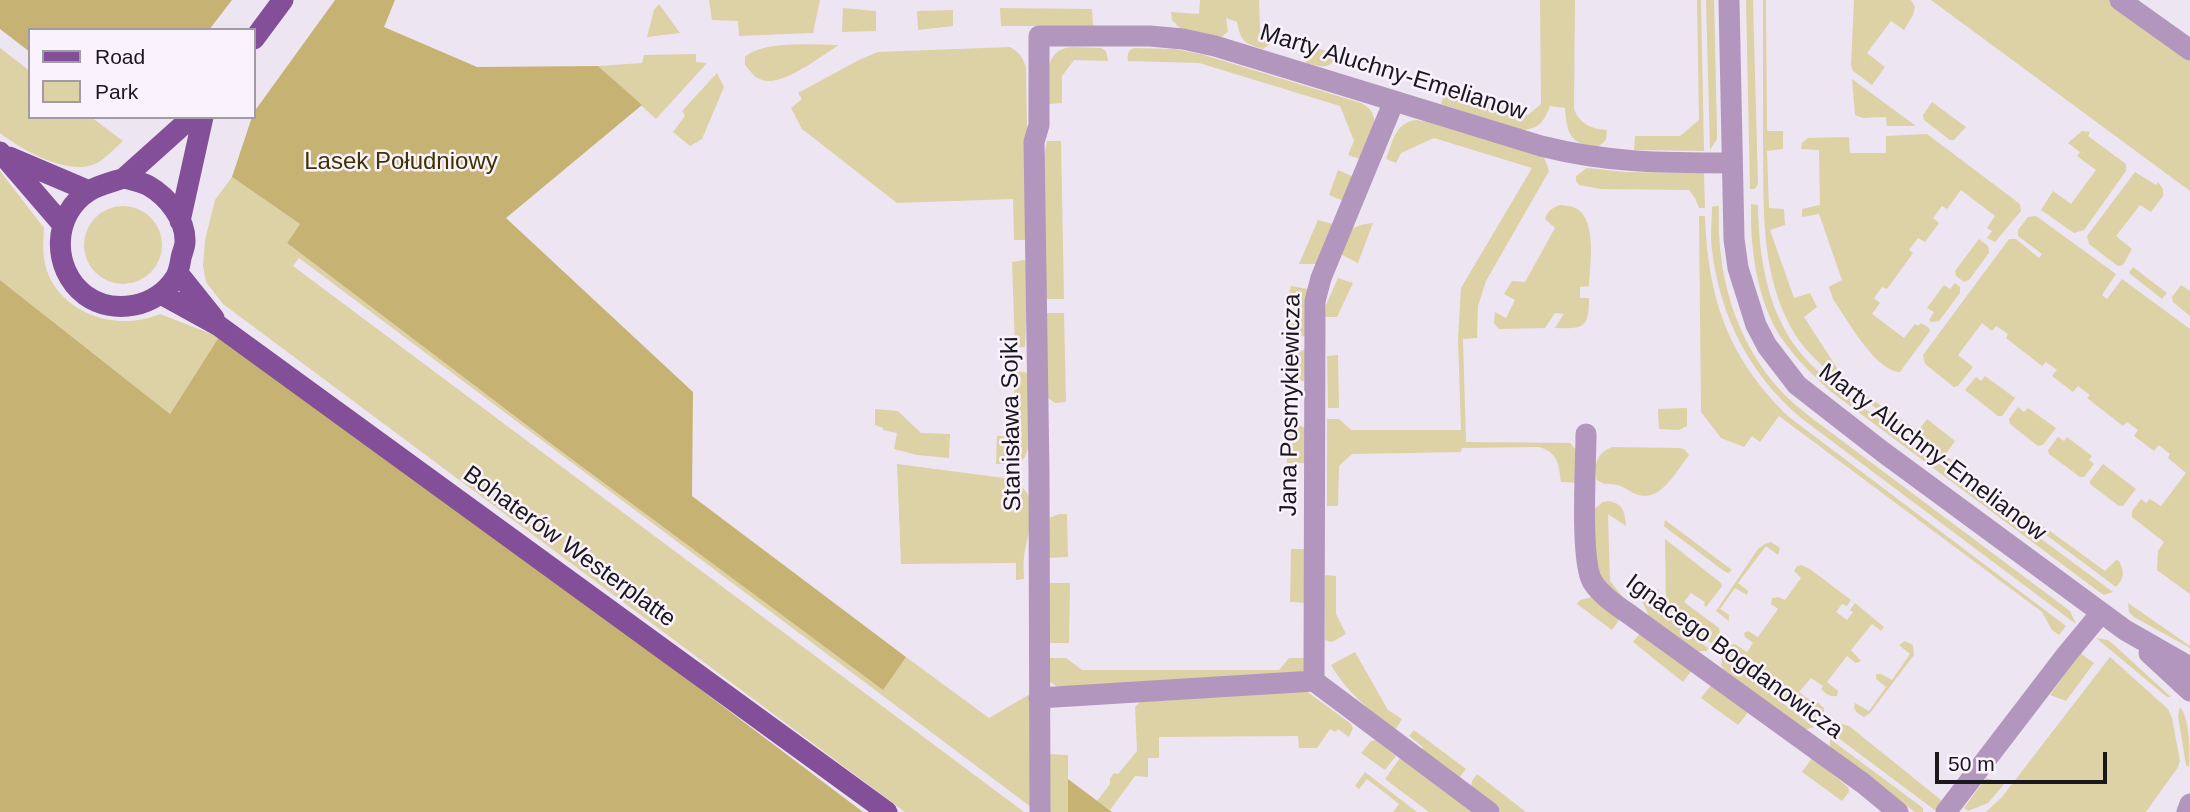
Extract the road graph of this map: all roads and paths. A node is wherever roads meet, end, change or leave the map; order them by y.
1 (283, 0) edge
2 (1729, 0) edge
3 (2120, 0) edge
4 (1039, 36) joint
5 (256, 37) edge
6 (2190, 50) edge
7 (1394, 102) junction
8 (189, 119) edge
9 (203, 119) edge
10 (2, 153) edge
11 (1732, 163) junction
12 (124, 178) junction
13 (89, 191) junction
14 (180, 221) junction
15 (62, 224) junction
16 (178, 273) junction
17 (161, 294) junction
18 (219, 326) junction
19 (1586, 434) dead end
20 (2101, 613) junction
21 (2125, 630) junction
22 (2190, 667) edge
23 (1314, 681) junction
24 (2190, 691) edge
25 (1039, 698) junction
26 (2190, 804) edge
27 (887, 812) edge
28 (1040, 812) edge
29 (1489, 812) edge
30 (1898, 812) edge
31 (1946, 812) edge
32 (2187, 812) edge

1 - 5 main road
2 - 11 street, Marty Aluchny-Emelianow
3 - 6 street
4 - 7 street, Marty Aluchny-Emelianow
4 - 25 street, Stanisława Sojki
7 - 11 street, Marty Aluchny-Emelianow
7 - 23 street, Jana Posmykiewicza
8 - 12 main road
9 - 14 main road
10 - 13 main road
10 - 15 main road
11 - 20 street, Marty Aluchny-Emelianow
12 - 13 main road
12 - 14 main road
13 - 15 main road
14 - 16 main road
15 - 17 main road
16 - 17 main road
16 - 18 main road, Bohaterów Westerplatte
17 - 18 main road, Bohaterów Westerplatte
18 - 27 main road, Bohaterów Westerplatte
19 - 30 street, Ignacego Bogdanowicza
20 - 21 street, Marty Aluchny-Emelianow
20 - 31 street
21 - 22 street, Marty Aluchny-Emelianow
21 - 24 street, Marty Aluchny-Emelianow
23 - 25 street
23 - 29 street
25 - 28 street, Stanisława Sojki
26 - 32 street

